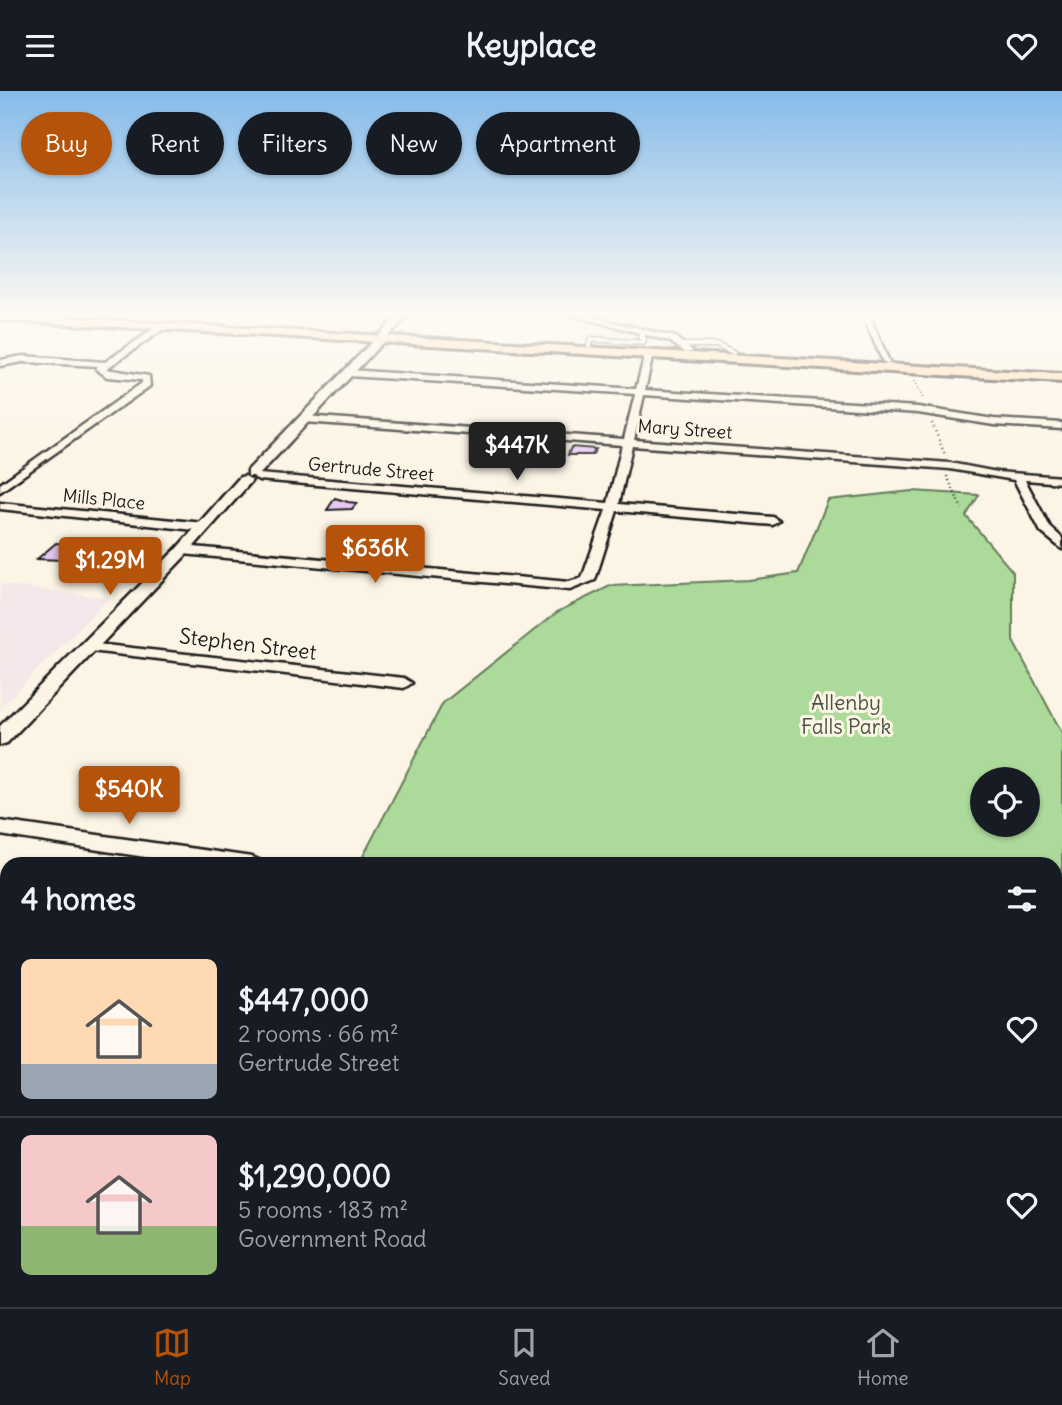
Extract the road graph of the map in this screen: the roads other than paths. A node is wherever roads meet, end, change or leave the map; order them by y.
1 (102, 371) edge
2 (350, 371) edge
3 (645, 371) edge
4 (950, 371) edge
5 (1040, 371) edge
6 (1062, 372) edge
7 (348, 373) junction
8 (1062, 377) edge
9 (639, 392) junction
10 (304, 419) junction
11 (1062, 426) edge
12 (629, 443) junction
13 (253, 477) junction
14 (1018, 477) junction
15 (1062, 480) edge
16 (0, 489) edge
17 (0, 506) edge
18 (613, 506) junction
19 (773, 521) dead end
20 (204, 527) junction
21 (1062, 545) edge
22 (183, 550) junction
23 (88, 646) junction
24 (404, 683) dead end
25 (0, 738) edge
26 (0, 828) edge
27 (198, 857) edge

1 - 16 street
2 - 7 street
3 - 9 street
4 - 8 highway
5 - 6 highway
7 - 9 street
7 - 10 street
9 - 11 street
9 - 12 street
10 - 12 street, Mary Street
10 - 13 street
12 - 14 street, Mary Street
12 - 18 street
13 - 18 street, Gertrude Street
13 - 20 street
14 - 15 street, Mary Street
14 - 21 street
17 - 20 street, Mills Place
18 - 19 street, Gertrude Street
18 - 22 street
20 - 22 street
22 - 23 street
23 - 24 street, Stephen Street
23 - 25 street
26 - 27 street

